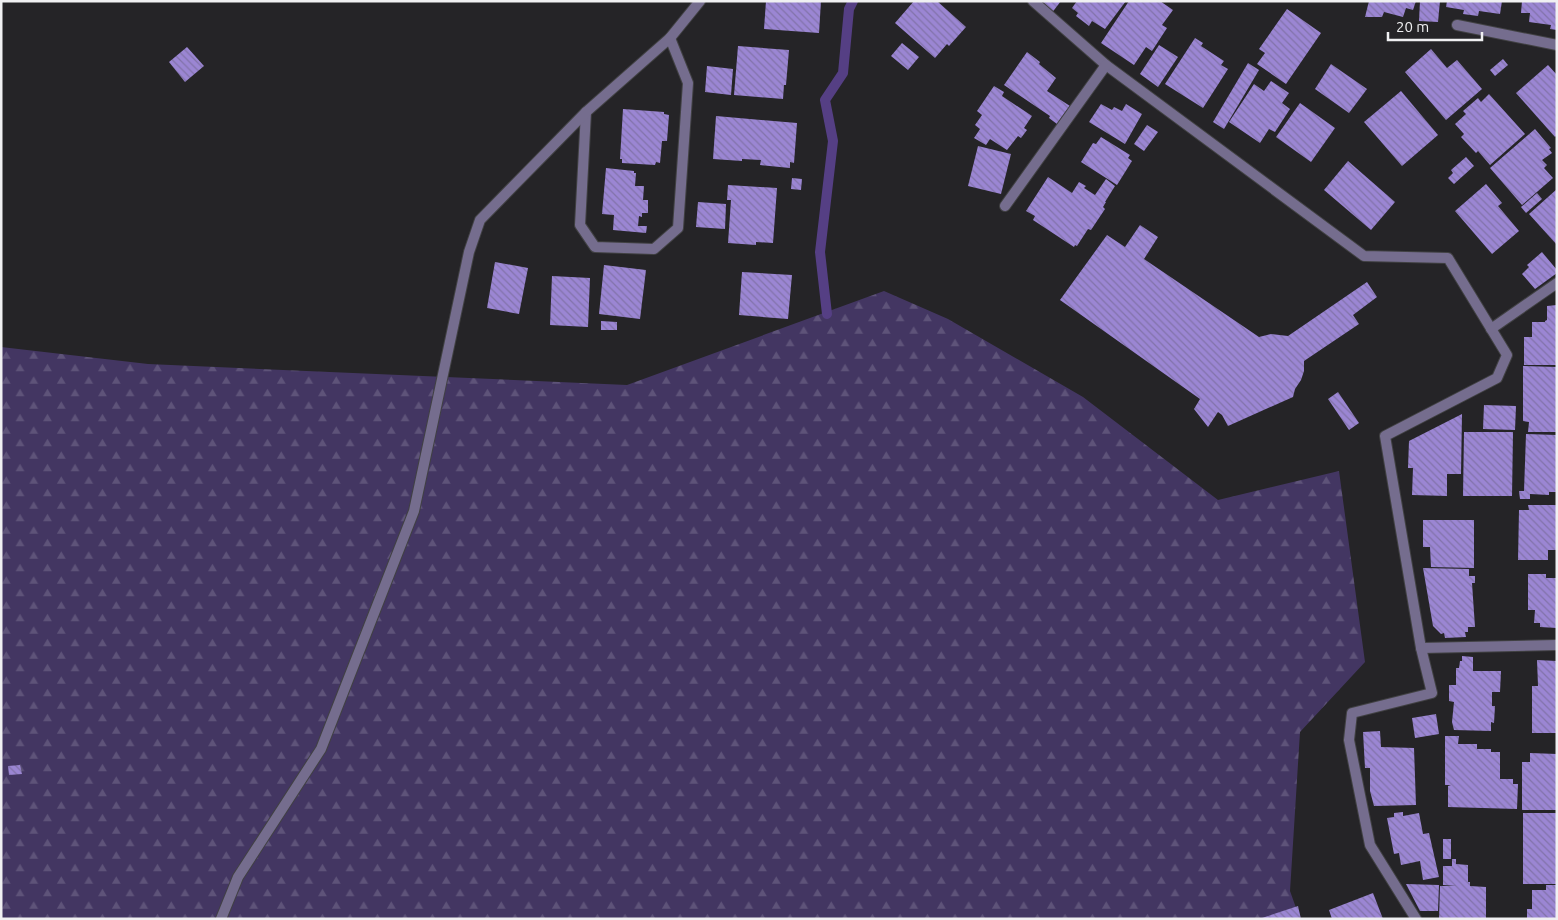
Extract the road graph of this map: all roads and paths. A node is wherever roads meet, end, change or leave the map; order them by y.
1 (700, 1) edge
2 (1032, 1) edge
3 (1457, 25) dead end
4 (670, 38) junction
5 (1557, 45) edge
6 (1106, 65) junction
7 (586, 112) junction
8 (1005, 206) dead end
9 (1557, 282) edge
10 (1491, 330) junction
11 (1557, 645) edge
12 (1422, 648) junction
13 (221, 919) edge
14 (1416, 919) edge

1 - 4 street
2 - 6 street
3 - 5 street
4 - 7 street
4 - 7 street
6 - 8 street
6 - 10 street
7 - 13 street
9 - 10 street
10 - 12 street
11 - 12 street
12 - 14 street

